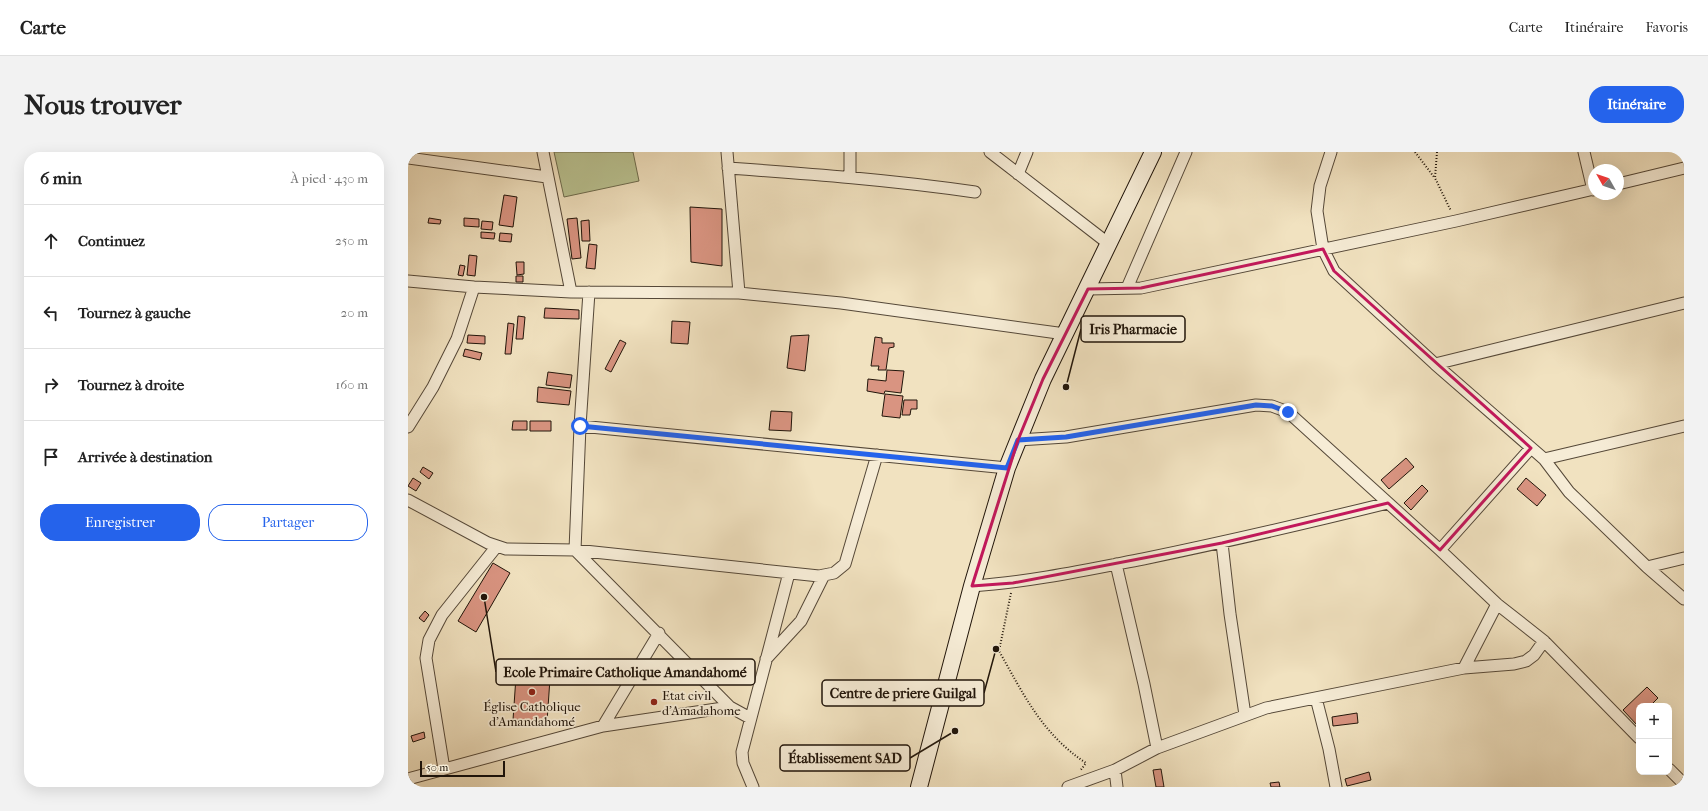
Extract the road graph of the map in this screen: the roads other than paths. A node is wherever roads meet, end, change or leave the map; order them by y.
1 (543, 152) edge
2 (727, 152) edge
3 (850, 152) edge
4 (990, 152) edge
5 (1027, 152) edge
6 (1154, 152) edge
7 (1186, 152) edge
8 (1331, 152) edge
9 (1584, 152) edge
10 (408, 156) edge
11 (1588, 167) edge
12 (728, 168) junction
13 (1684, 168) edge
14 (1018, 174) junction
15 (850, 176) junction
16 (548, 177) junction
17 (1624, 183) edge
18 (1588, 190) edge
19 (975, 192) dead end
20 (1109, 244) junction
21 (1323, 249) junction
22 (408, 281) edge
23 (474, 287) junction
24 (1127, 288) junction
25 (1088, 289) junction
26 (571, 292) junction
27 (589, 292) junction
28 (739, 293) junction
29 (1684, 303) edge
30 (1065, 334) junction
31 (1435, 364) junction
32 (580, 426) junction
33 (1684, 426) edge
34 (408, 427) edge
35 (1018, 440) junction
36 (1531, 448) junction
37 (877, 455) junction
38 (1544, 459) junction
39 (1007, 468) junction
40 (408, 500) edge
41 (1388, 503) junction
42 (1222, 543) junction
43 (496, 546) junction
44 (575, 550) junction
45 (1440, 550) junction
46 (1684, 558) edge
47 (1116, 564) junction
48 (1647, 567) junction
49 (789, 573) junction
50 (824, 575) junction
51 (972, 586) junction
52 (1684, 599) edge
53 (1497, 604) junction
54 (658, 633) junction
55 (1544, 641) junction
56 (766, 659) junction
57 (1464, 668) junction
58 (1316, 698) junction
59 (730, 707) junction
60 (1245, 715) junction
61 (750, 718) junction
62 (603, 726) junction
63 (1636, 735) edge
64 (1157, 748) junction
65 (444, 769) junction
66 (1115, 770) junction
67 (1672, 772) edge
68 (408, 779) edge
69 (1684, 785) edge
70 (1070, 786) edge
71 (753, 787) edge
72 (919, 787) edge
73 (1117, 787) edge
74 (1336, 787) edge
75 (1681, 787) edge

1 - 16 street
2 - 12 street
3 - 15 street
4 - 14 street
5 - 14 street
6 - 20 street
7 - 24 street
8 - 21 street
9 - 11 street
10 - 16 street
12 - 15 street
12 - 28 street
13 - 17 street
14 - 20 street
15 - 19 street
16 - 26 street
18 - 21 street
20 - 25 street
21 - 24 street
21 - 31 street
22 - 23 street
23 - 26 street
23 - 34 street
24 - 25 street
25 - 30 street
26 - 27 street
27 - 28 street
27 - 32 street
28 - 30 street
29 - 31 street
30 - 35 street
31 - 36 street
32 - 37 street
32 - 44 street
33 - 38 street
35 - 39 street
35 - 41 street
36 - 38 street
36 - 45 street
37 - 39 street
37 - 50 street
38 - 48 street
39 - 51 street
40 - 43 street
41 - 42 street
41 - 45 street
42 - 47 street
42 - 60 street
43 - 44 street
43 - 65 street
44 - 49 street
44 - 54 street
45 - 53 street
46 - 48 street
47 - 51 street
47 - 64 street
48 - 52 street
49 - 50 street
49 - 56 street
50 - 56 street
51 - 72 street
53 - 55 street
53 - 57 street
54 - 59 street
54 - 62 street
55 - 57 street
55 - 63 street
56 - 61 street
57 - 58 street
58 - 60 street
58 - 74 street
59 - 61 street
59 - 62 street
60 - 64 street
61 - 71 street
62 - 65 street
64 - 66 street
65 - 68 street
66 - 70 street
66 - 73 street
67 - 69 street
69 - 75 street

